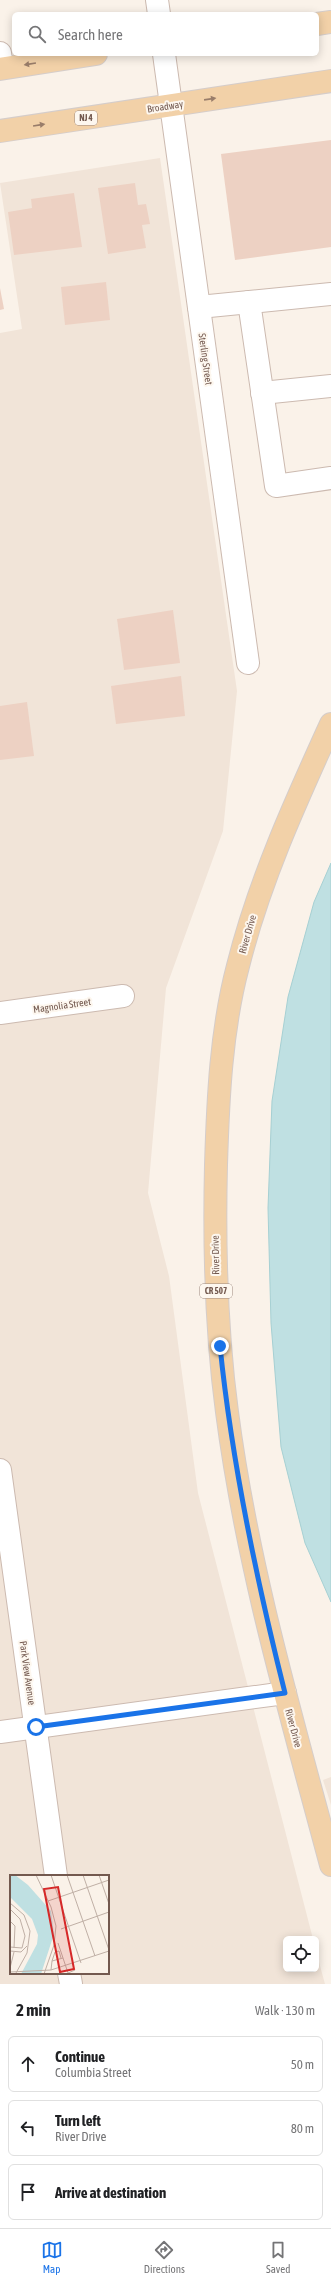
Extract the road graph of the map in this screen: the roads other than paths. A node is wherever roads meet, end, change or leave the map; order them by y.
1 (157, 0) edge
2 (159, 12) edge
3 (331, 22) edge
4 (319, 24) edge
5 (75, 56) edge
6 (164, 56) edge
7 (1, 63) edge
8 (331, 81) edge
9 (172, 105) junction
10 (0, 131) edge
11 (331, 294) edge
12 (249, 302) junction
13 (199, 307) junction
14 (331, 386) edge
15 (262, 393) junction
16 (331, 478) edge
17 (248, 663) dead end
18 (331, 724) edge
19 (123, 996) dead end
20 (0, 1013) edge
21 (0, 1470) edge
22 (285, 1693) junction
23 (36, 1727) junction
24 (0, 1732) edge
25 (331, 1865) edge
26 (56, 1875) edge
27 (69, 1974) edge
28 (71, 1984) edge

1 - 2 street
3 - 4 main road
5 -> 7 main road
6 - 9 street, Sterling Street
9 -> 8 main road, Broadway / NJ 4
10 -> 9 main road, Broadway / NJ 4
9 - 13 street, Sterling Street
11 - 12 street
12 - 13 street
12 - 15 street
13 - 17 street, Sterling Street
14 - 15 street
15 - 16 street
18 - 22 main road, River Drive / CR 507
19 - 20 street, Magnolia Street
21 - 23 street, Park View Avenue
22 - 23 street
22 - 25 main road, River Drive / CR 507
23 - 24 street
23 - 26 street, Park View Avenue
27 - 28 street

